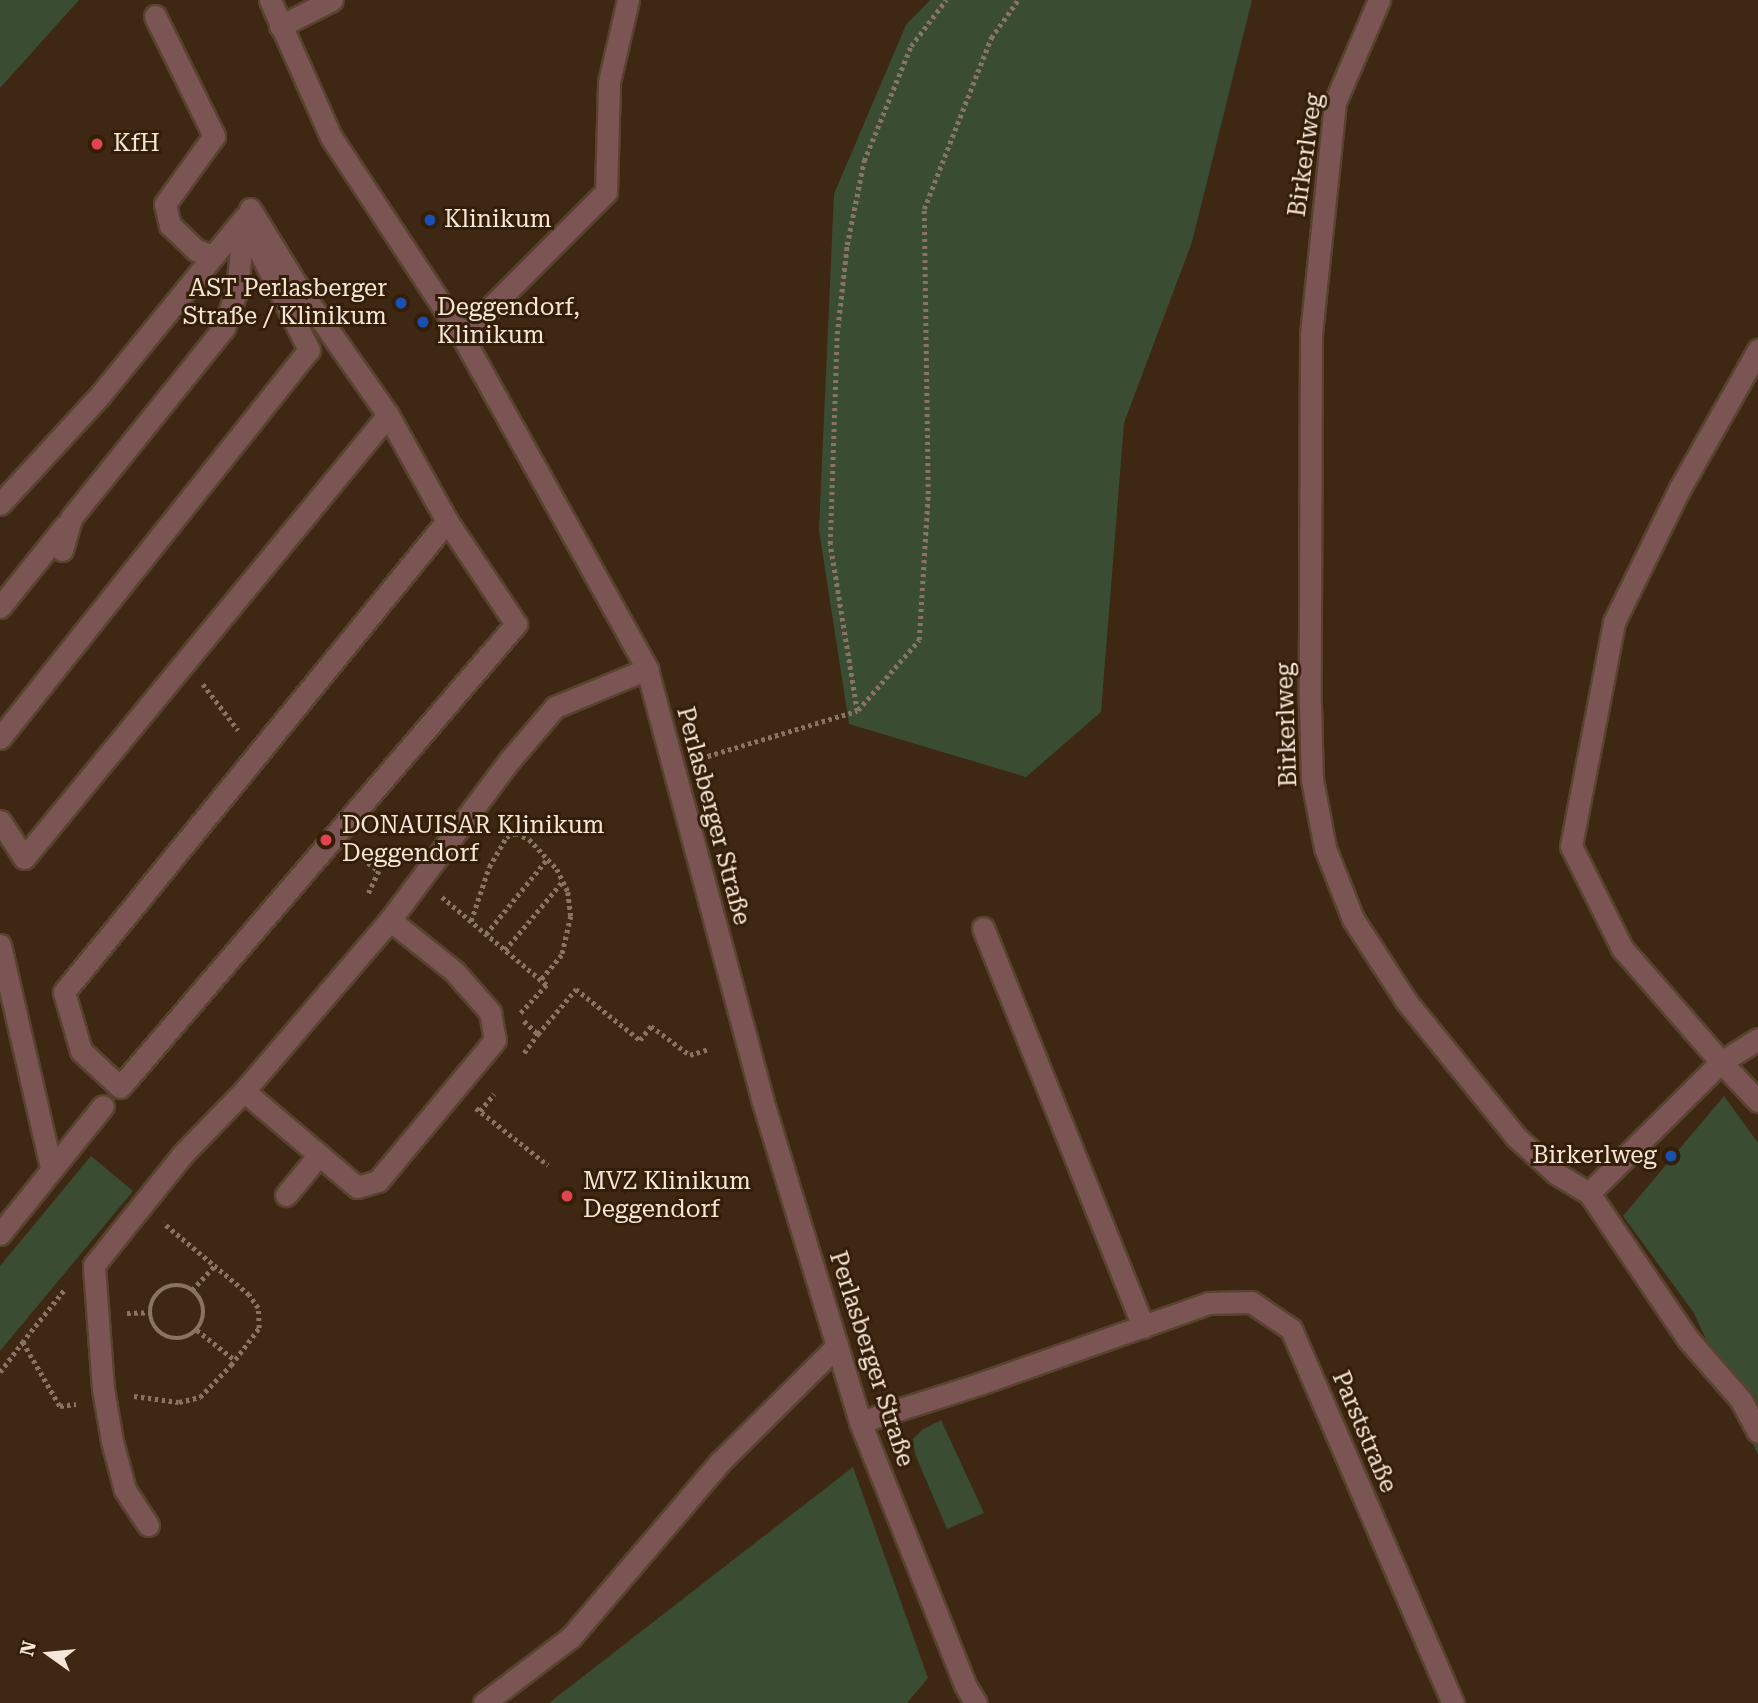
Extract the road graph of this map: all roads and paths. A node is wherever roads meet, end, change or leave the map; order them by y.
1 (270, 0) edge
2 (332, 0) edge
3 (628, 0) edge
4 (946, 0) edge
5 (1018, 0) edge
6 (1379, 0) edge
7 (155, 16) dead end
8 (280, 26) junction
9 (247, 214) junction
10 (213, 256) junction
11 (463, 336) junction
12 (1758, 350) edge
13 (388, 415) junction
14 (0, 504) edge
15 (71, 518) junction
16 (447, 521) junction
17 (62, 550) dead end
18 (0, 607) edge
19 (186, 661) junction
20 (647, 669) junction
21 (857, 711) junction
22 (0, 738) edge
23 (257, 755) junction
24 (673, 766) junction
25 (0, 821) edge
26 (548, 858) junction
27 (379, 871) dead end
28 (420, 879) junction
29 (563, 881) junction
30 (366, 900) dead end
31 (390, 920) junction
32 (471, 921) junction
33 (983, 928) dead end
34 (486, 934) junction
35 (0, 945) edge
36 (505, 950) junction
37 (541, 980) junction
38 (1758, 1039) edge
39 (708, 1049) dead end
40 (1721, 1062) junction
41 (454, 1089) junction
42 (244, 1091) junction
43 (1758, 1101) edge
44 (103, 1106) dead end
45 (318, 1155) junction
46 (548, 1165) dead end
47 (51, 1167) junction
48 (1589, 1192) junction
49 (286, 1195) dead end
50 (141, 1204) junction
51 (0, 1234) edge
52 (93, 1265) junction
53 (215, 1265) junction
54 (192, 1290) junction
55 (1143, 1327) junction
56 (197, 1330) junction
57 (23, 1342) junction
58 (837, 1346) junction
59 (235, 1360) junction
60 (0, 1372) edge
61 (104, 1395) junction
62 (860, 1422) junction
63 (1758, 1432) edge
64 (148, 1525) dead end
65 (484, 1703) edge
66 (976, 1703) edge
67 (1453, 1703) edge

1 - 8 street, Perlasberger Straße
2 - 8 street
3 - 11 street
4 - 21 path
5 - 21 path
6 - 48 street, Birkerlweg
7 - 10 street
8 - 11 street, Perlasberger Straße
9 - 10 street
9 - 13 street
9 - 15 street
9 - 22 street
10 - 14 street
11 - 20 street, Perlasberger Straße
12 - 40 street
13 - 16 street
13 - 19 street
15 - 17 street
15 - 18 street
16 - 23 street
16 - 23 street
19 - 23 path
19 - 25 street
20 - 24 street, Perlasberger Straße
20 - 28 street
21 - 24 path
24 - 58 street, Perlasberger Straße
26 - 29 path
26 - 32 path
26 - 34 path
27 - 30 path
28 - 31 street
28 - 32 path
29 - 36 path
29 - 37 path
31 - 41 street
31 - 42 street
32 - 34 path
33 - 55 street
34 - 36 path
35 - 47 street
36 - 37 path
37 - 39 path
38 - 40 street
40 - 43 street
40 - 48 street
41 - 45 street
41 - 46 path
42 - 45 street
42 - 50 street
44 - 47 street
45 - 49 street
47 - 51 street
48 - 63 street, Birkerlweg
50 - 52 street
50 - 53 path
52 - 57 path
52 - 61 street
53 - 54 path
53 - 59 path
54 - 56 path
54 - 56 path
55 - 62 street, Parststraße
55 - 67 street, Parststraße
56 - 59 path
57 - 60 path
57 - 61 path
58 - 62 street, Perlasberger Straße
58 - 65 street
59 - 61 path
61 - 64 street
62 - 66 street, Perlasberger Straße

